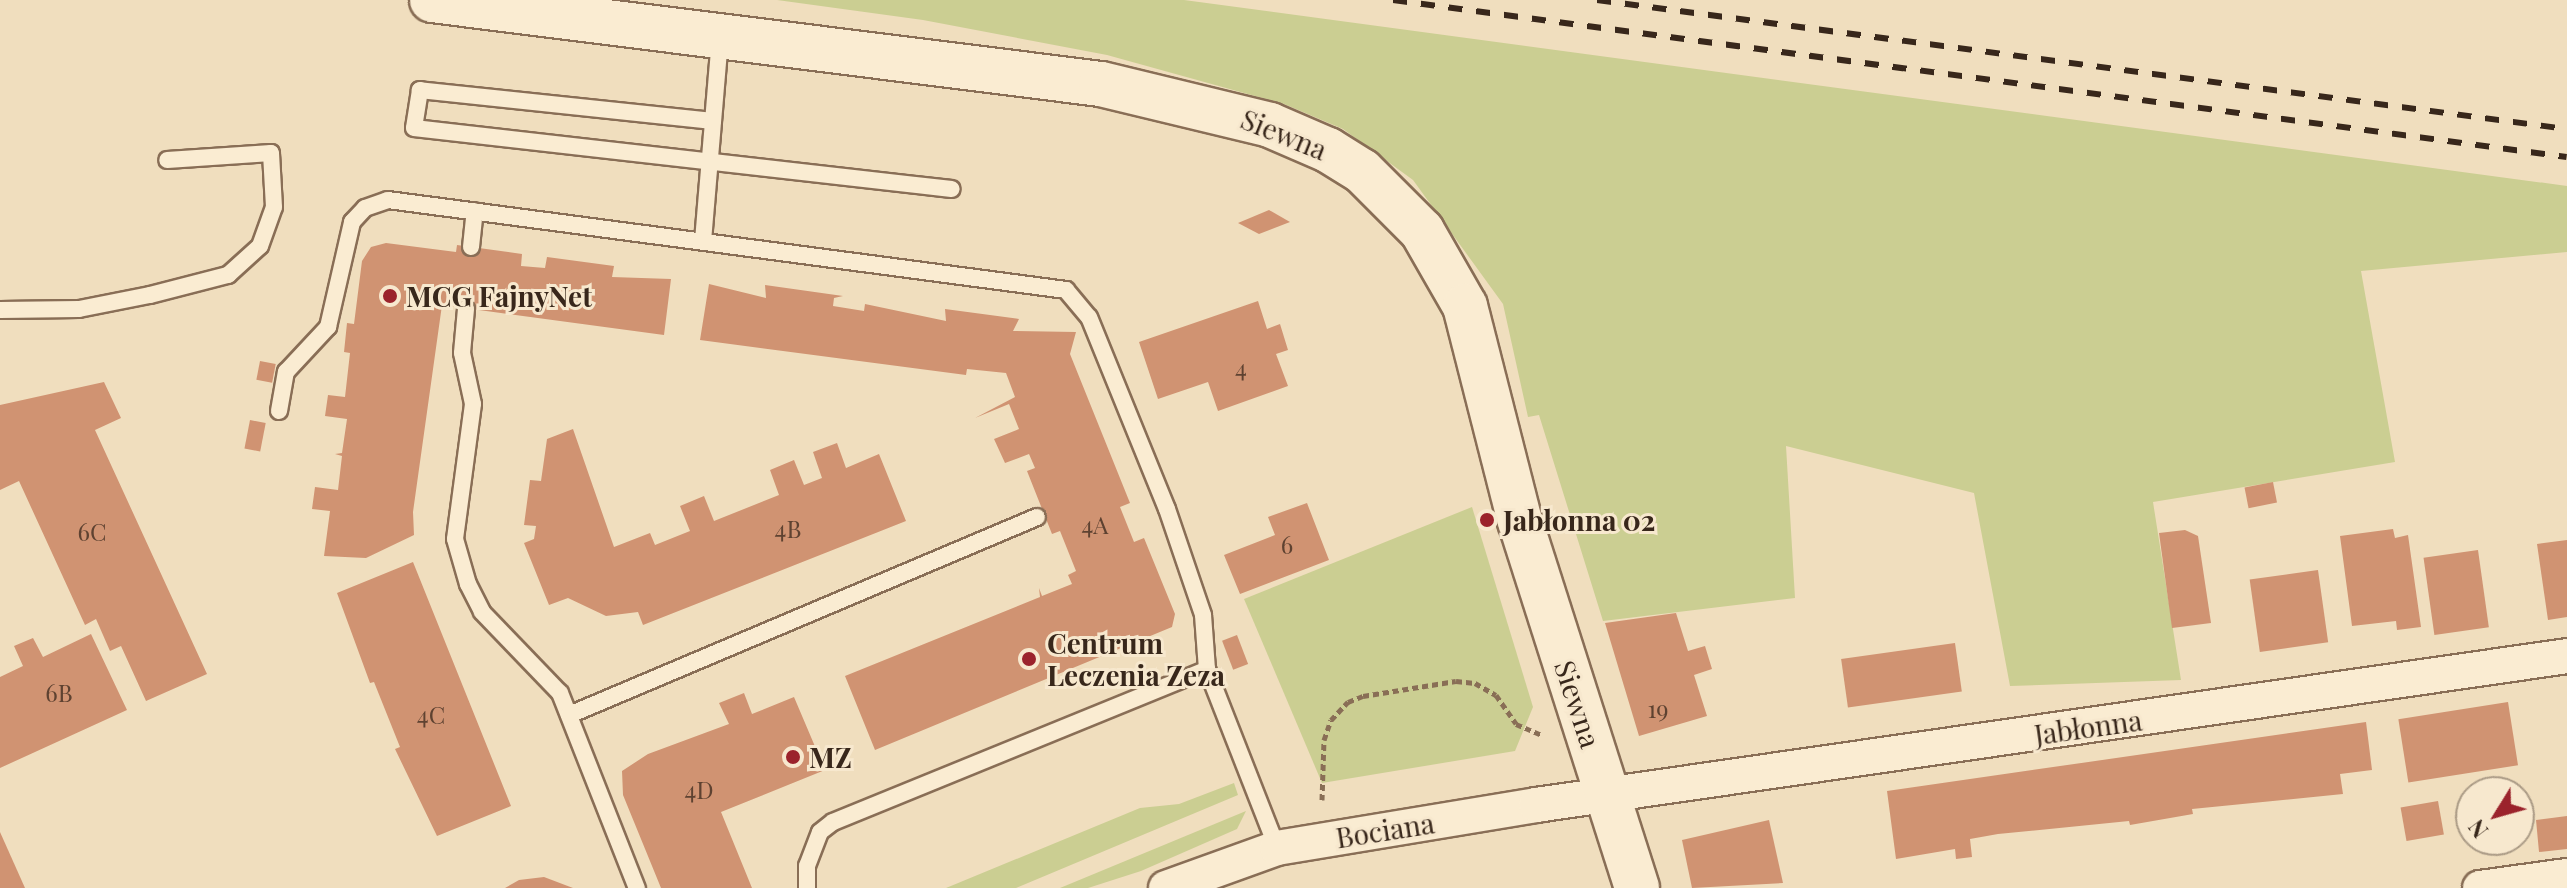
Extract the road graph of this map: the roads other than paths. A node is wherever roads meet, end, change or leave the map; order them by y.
1 (432, 0) edge
2 (720, 34) junction
3 (713, 121) junction
4 (710, 159) junction
5 (167, 160) dead end
6 (952, 189) dead end
7 (475, 211) junction
8 (703, 241) junction
9 (471, 247) dead end
10 (466, 309) dead end
11 (0, 310) edge
12 (279, 411) dead end
13 (1037, 517) dead end
14 (2567, 656) edge
15 (1207, 669) junction
16 (569, 715) junction
17 (1609, 798) junction
18 (1277, 848) junction
19 (2567, 876) edge
20 (637, 888) edge
21 (807, 888) edge
22 (1166, 888) edge
23 (1637, 888) edge
24 (2480, 888) edge

1 - 2 street, Siewna
2 - 3 lane
2 - 17 street, Siewna
3 - 4 lane
3 - 4 lane
4 - 6 lane
4 - 8 lane
5 - 11 lane
7 - 8 lane
7 - 9 lane
7 - 12 lane
8 - 15 lane
10 - 16 lane
13 - 16 lane
14 - 17 street, Jabłonna
15 - 18 lane
15 - 21 lane
16 - 20 lane
17 - 18 street, Bociana
17 - 23 street, Siewna
18 - 22 street, Bociana
19 - 24 street

